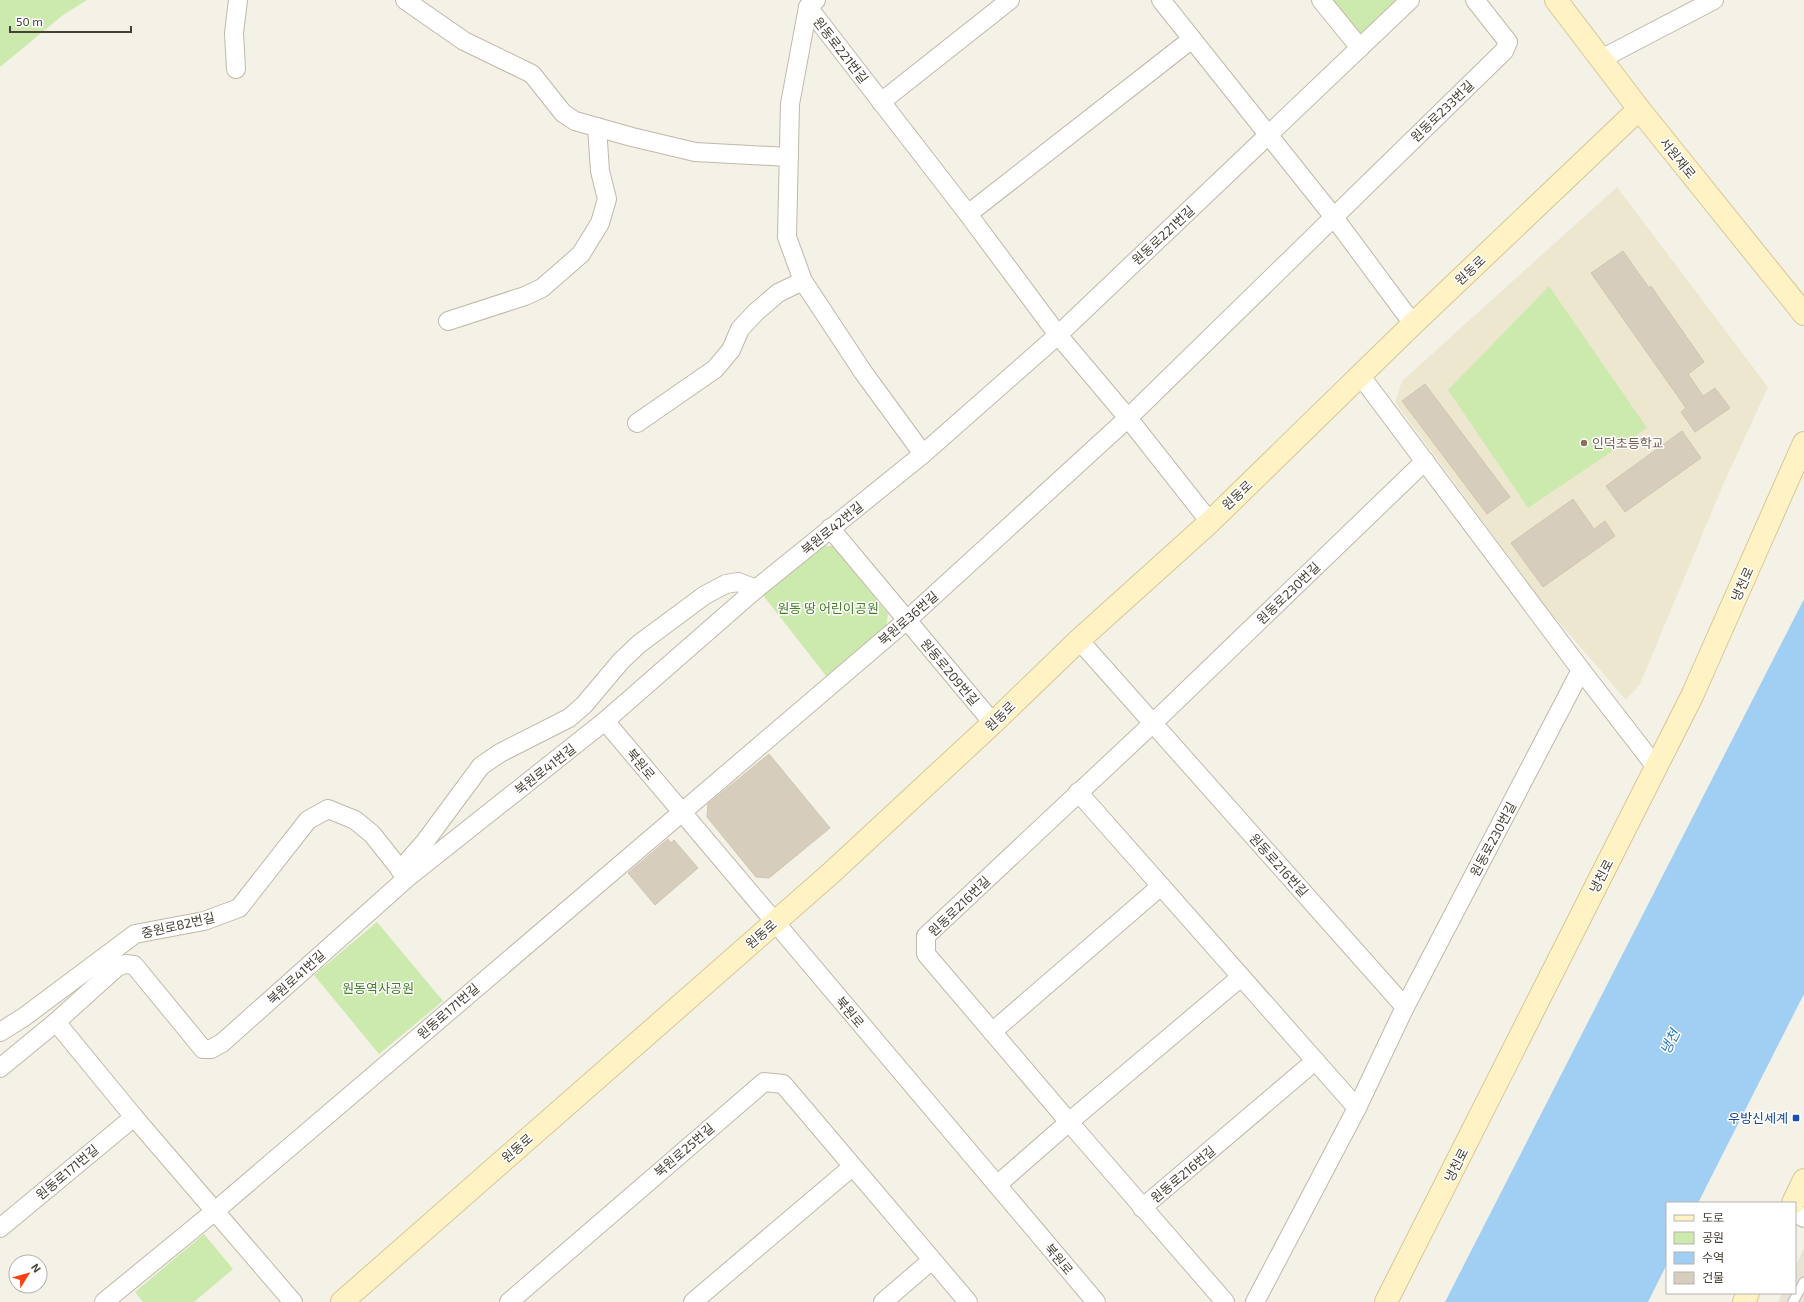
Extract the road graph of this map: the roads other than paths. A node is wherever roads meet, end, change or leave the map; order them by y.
1 (238, 0) edge
2 (405, 0) edge
3 (1010, 0) edge
4 (1161, 0) edge
5 (1322, 0) edge
6 (1410, 0) edge
7 (1474, 0) edge
8 (1556, 0) edge
9 (1715, 0) edge
10 (812, 4) edge
11 (1192, 39) junction
12 (1360, 48) junction
13 (1601, 59) junction
14 (236, 69) dead end
15 (882, 102) junction
16 (1639, 109) junction
17 (597, 127) junction
18 (1268, 136) junction
19 (790, 157) junction
20 (968, 214) junction
21 (1334, 216) junction
22 (803, 281) junction
23 (1804, 314) edge
24 (448, 321) dead end
25 (1413, 324) junction
26 (1058, 335) junction
27 (1360, 375) junction
28 (1128, 418) junction
29 (637, 423) dead end
30 (1804, 443) edge
31 (923, 454) junction
32 (1425, 461) junction
33 (1210, 522) junction
34 (830, 528) junction
35 (756, 589) junction
36 (907, 620) junction
37 (1079, 640) junction
38 (1581, 670) junction
39 (605, 721) junction
40 (993, 723) junction
41 (1152, 724) junction
42 (1656, 767) junction
43 (1078, 792) junction
44 (682, 812) junction
45 (403, 874) junction
46 (1160, 886) junction
47 (775, 922) junction
48 (1241, 977) junction
49 (1405, 1007) junction
50 (56, 1022) junction
51 (0, 1032) edge
52 (992, 1032) junction
53 (1315, 1061) junction
54 (0, 1068) edge
55 (1357, 1108) junction
56 (134, 1117) junction
57 (1069, 1122) junction
58 (852, 1167) junction
59 (1804, 1180) edge
60 (996, 1185) junction
61 (1793, 1202) edge
62 (1142, 1208) junction
63 (215, 1211) junction
64 (0, 1228) edge
65 (932, 1260) junction
66 (1804, 1282) edge
67 (1092, 1301) edge
68 (104, 1302) edge
69 (293, 1302) edge
70 (342, 1302) edge
71 (509, 1302) edge
72 (693, 1302) edge
73 (883, 1302) edge
74 (968, 1302) edge
75 (1225, 1302) edge
76 (1255, 1302) edge
77 (1386, 1302) edge
78 (1792, 1302) edge

1 - 14 street
2 - 17 street
3 - 15 street
4 - 11 street
5 - 12 street
6 - 12 street
7 - 21 street, 원동로233번길
8 - 13 street, 서원재로
9 - 13 street
10 - 15 street, 원동로221번길
10 - 19 street
11 - 18 street
11 - 20 street
12 - 18 street
13 - 16 street, 서원재로
15 - 20 street, 원동로221번길
16 - 23 street, 서원재로
16 - 25 street, 원동로
17 - 19 street
17 - 24 street
18 - 21 street
18 - 26 street, 원동로221번길
19 - 22 street
20 - 26 street, 원동로221번길
21 - 25 street
21 - 28 street
22 - 29 street
22 - 31 street
25 - 27 street, 원동로
26 - 28 street, 원동로221번길
26 - 31 street, 북원로42번길
27 - 32 street
27 - 33 street, 원동로
28 - 33 street, 원동로221번길
28 - 36 street, 북원로36번길
30 - 42 street, 냉천로
31 - 34 street, 북원로42번길
32 - 38 street
32 - 41 street, 원동로230번길
33 - 37 street, 원동로
34 - 35 street, 북원로42번길
34 - 36 street, 원동로209번길
35 - 39 street, 북원로42번길
35 - 45 street
36 - 40 street, 원동로209번길
36 - 44 street, 북원로36번길
37 - 40 street, 원동로
37 - 41 street, 원동로216번길
38 - 42 street
38 - 49 street, 원동로230번길
39 - 44 street, 북원로
39 - 45 street, 북원로41번길
40 - 47 street, 원동로
41 - 43 street, 원동로216번길
41 - 49 street, 원동로216번길
42 - 77 street, 냉천로
43 - 46 street
43 - 52 street, 원동로216번길
44 - 47 street, 북원로
44 - 63 street, 원동로171번길
45 - 50 street, 북원로41번길
45 - 51 street, 중원로82번길
46 - 48 street
46 - 52 street
47 - 60 street, 북원로
47 - 70 street, 원동로
48 - 53 street
48 - 57 street
49 - 55 street
50 - 54 street, 북원로41번길
50 - 56 street
52 - 57 street, 원동로216번길
53 - 55 street
53 - 62 street, 원동로216번길
55 - 76 street
56 - 63 street
56 - 64 street, 원동로171번길
57 - 60 street
57 - 62 street, 원동로216번길
58 - 65 street, 북원로25번길
58 - 71 street, 북원로25번길
58 - 72 street
59 - 61 street
60 - 67 street, 북원로
62 - 75 street, 원동로216번길
63 - 68 street, 원동로171번길
63 - 69 street
65 - 73 street
65 - 74 street, 북원로25번길
66 - 78 lane

